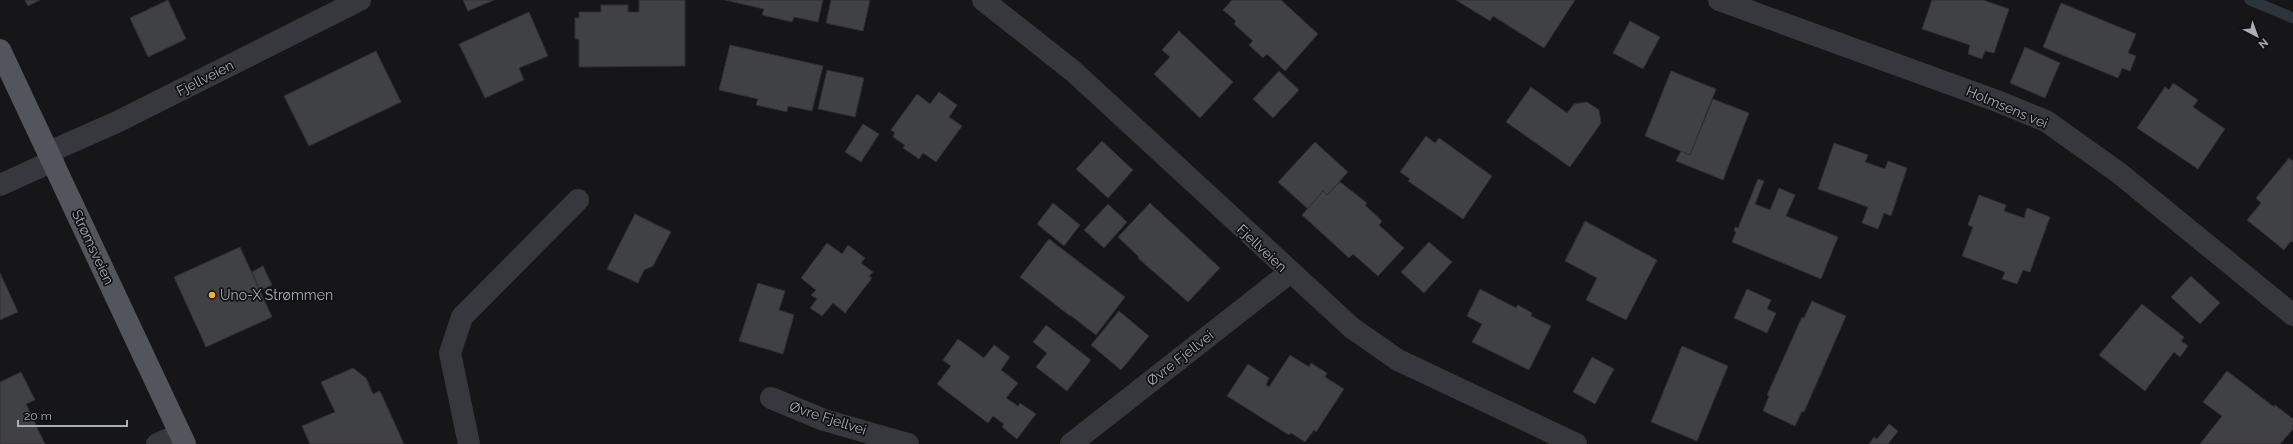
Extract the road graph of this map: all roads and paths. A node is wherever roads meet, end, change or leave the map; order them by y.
1 (360, 0) edge
2 (983, 0) edge
3 (1719, 0) edge
4 (0, 50) edge
5 (51, 156) junction
6 (0, 185) edge
7 (578, 200) dead end
8 (1290, 273) junction
9 (2293, 315) edge
10 (771, 398) dead end
11 (183, 439) edge
12 (1554, 440) edge
13 (157, 444) edge
14 (469, 444) edge
15 (908, 444) edge
16 (1071, 444) edge
17 (1576, 444) edge

1 - 5 street, Fjellveien
2 - 8 street, Fjellveien
3 - 9 street, Holmsens vei
4 - 5 main road, Strømsveien
5 - 6 street, Fjellveien
5 - 11 main road, Strømsveien
7 - 14 street
8 - 12 street, Fjellveien
8 - 16 street, Øvre Fjellvei
10 - 15 street, Øvre Fjellvei
11 - 13 street
12 - 17 street, Fjellveien

